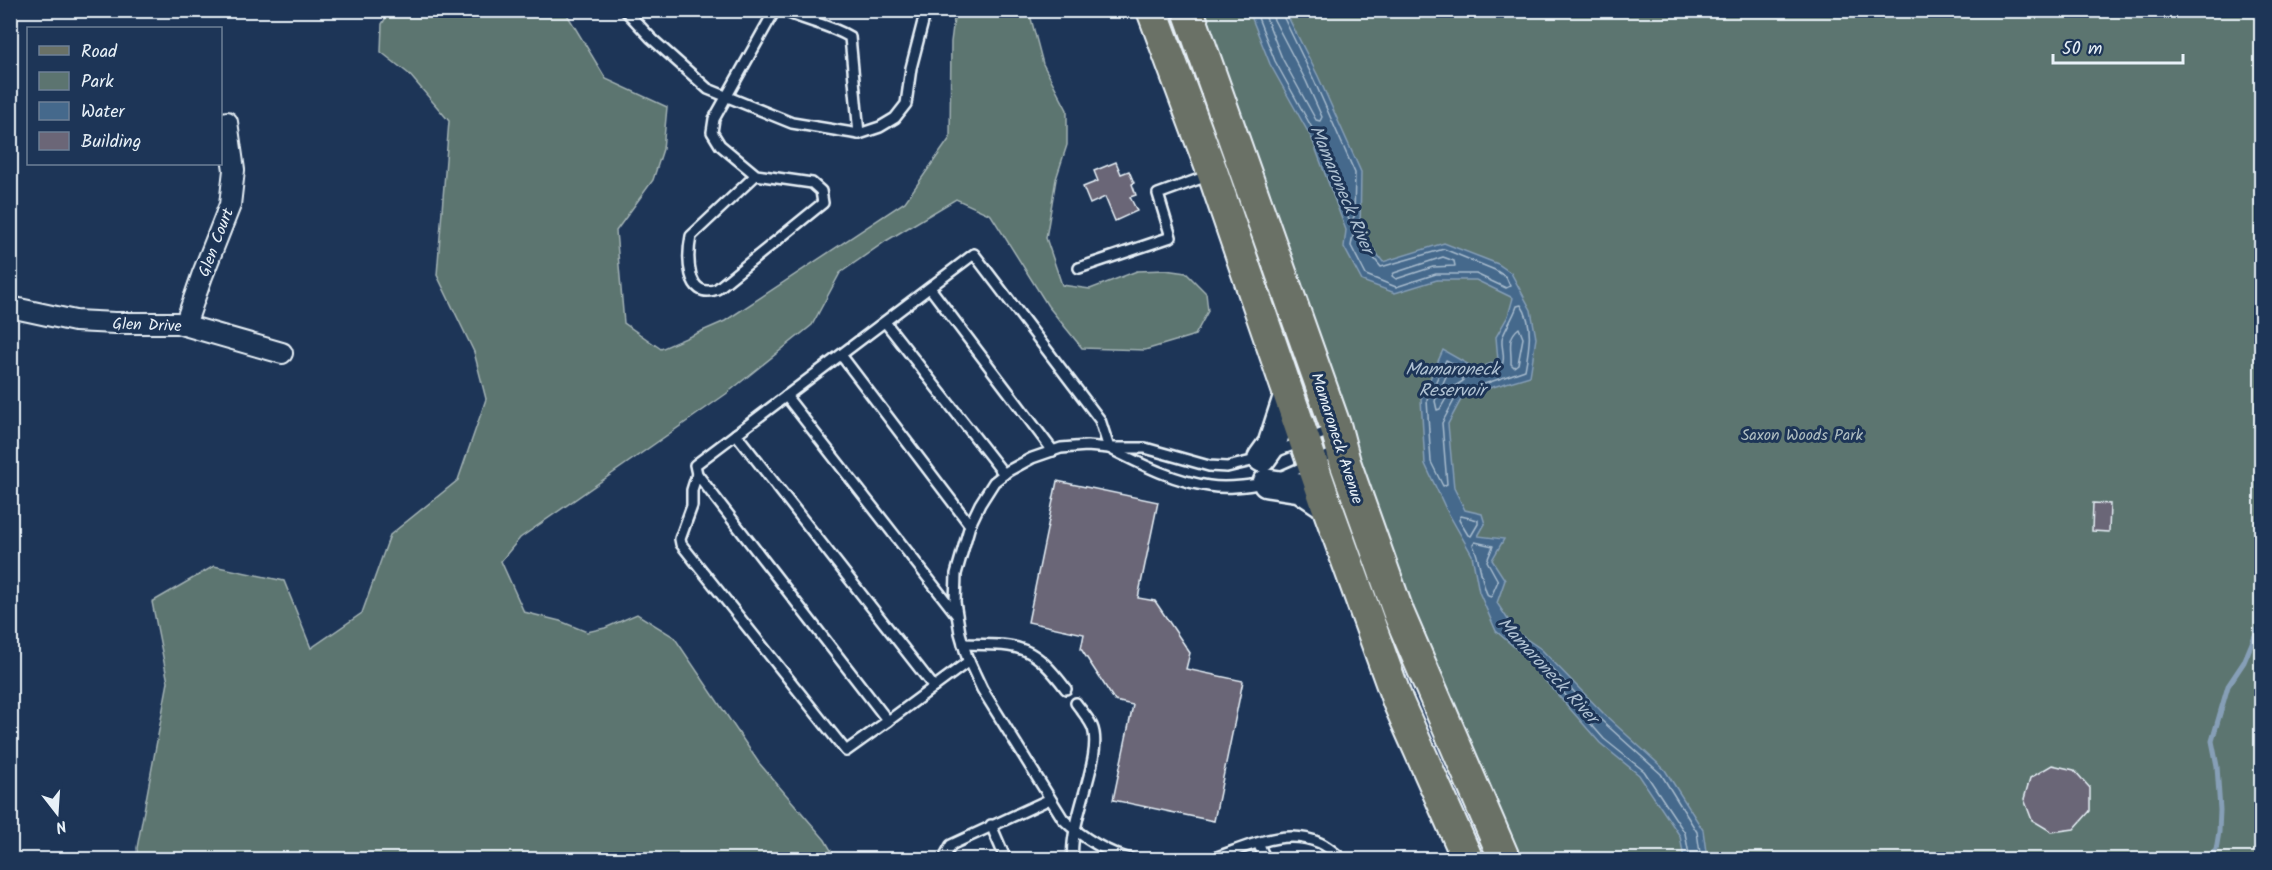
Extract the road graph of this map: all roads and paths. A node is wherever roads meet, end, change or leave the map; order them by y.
1 (625, 10) edge
2 (775, 10) edge
3 (782, 10) edge
4 (926, 10) edge
5 (1152, 10) edge
6 (1188, 10) edge
7 (727, 98) junction
8 (227, 122) dead end
9 (859, 134) junction
10 (1213, 174) junction
11 (756, 175) junction
12 (1079, 268) dead end
13 (930, 288) junction
14 (10, 307) edge
15 (885, 322) junction
16 (185, 325) junction
17 (282, 353) dead end
18 (841, 355) junction
19 (1288, 395) junction
20 (786, 396) junction
21 (736, 434) junction
22 (1339, 439) junction
23 (1109, 448) junction
24 (1053, 451) junction
25 (1308, 451) junction
26 (1265, 470) junction
27 (697, 474) junction
28 (1004, 474) junction
29 (1327, 506) junction
30 (970, 525) junction
31 (957, 614) junction
32 (963, 644) junction
33 (969, 661) junction
34 (934, 687) junction
35 (1066, 689) dead end
36 (1076, 703) dead end
37 (888, 721) junction
38 (1050, 799) junction
39 (991, 825) junction
40 (1074, 830) junction
41 (1258, 843) junction
42 (1208, 859) edge
43 (947, 860) edge
44 (1006, 860) edge
45 (1073, 860) edge
46 (1135, 860) edge
47 (1266, 860) edge
48 (1343, 860) edge
49 (1468, 860) edge
50 (1505, 860) edge

1 - 7 lane
2 - 7 lane
3 - 9 lane
4 - 9 lane
5 - 10 main road, Mamaroneck Avenue
6 - 22 main road, Mamaroneck Avenue
7 - 9 lane
7 - 11 lane
8 - 16 street, Glen Court
10 - 12 lane
10 - 19 main road, Mamaroneck Avenue
11 - 11 lane
13 - 15 lane
13 - 23 lane
13 - 24 lane
14 - 16 street, Glen Drive
15 - 18 lane
15 - 28 lane
16 - 17 street, Glen Drive
18 - 20 lane
18 - 30 lane
19 - 25 main road, Mamaroneck Avenue
19 - 26 main road
20 - 21 lane
20 - 31 lane
21 - 27 lane
21 - 34 lane
22 - 25 lane
22 - 25 lane
22 - 50 main road, Mamaroneck Avenue
23 - 24 lane
23 - 26 lane
23 - 26 lane
24 - 28 lane
25 - 26 lane
25 - 26 lane
25 - 29 main road, Mamaroneck Avenue
26 - 29 main road
27 - 37 lane
27 - 37 lane
28 - 30 lane
29 - 49 main road, Mamaroneck Avenue
30 - 31 lane
31 - 32 lane
32 - 33 lane
32 - 35 lane
33 - 34 lane
33 - 38 lane
34 - 37 lane
36 - 40 lane
38 - 39 lane
38 - 40 lane
39 - 43 lane
39 - 44 lane
40 - 45 lane
40 - 46 lane
41 - 42 lane
41 - 47 lane
41 - 48 lane

